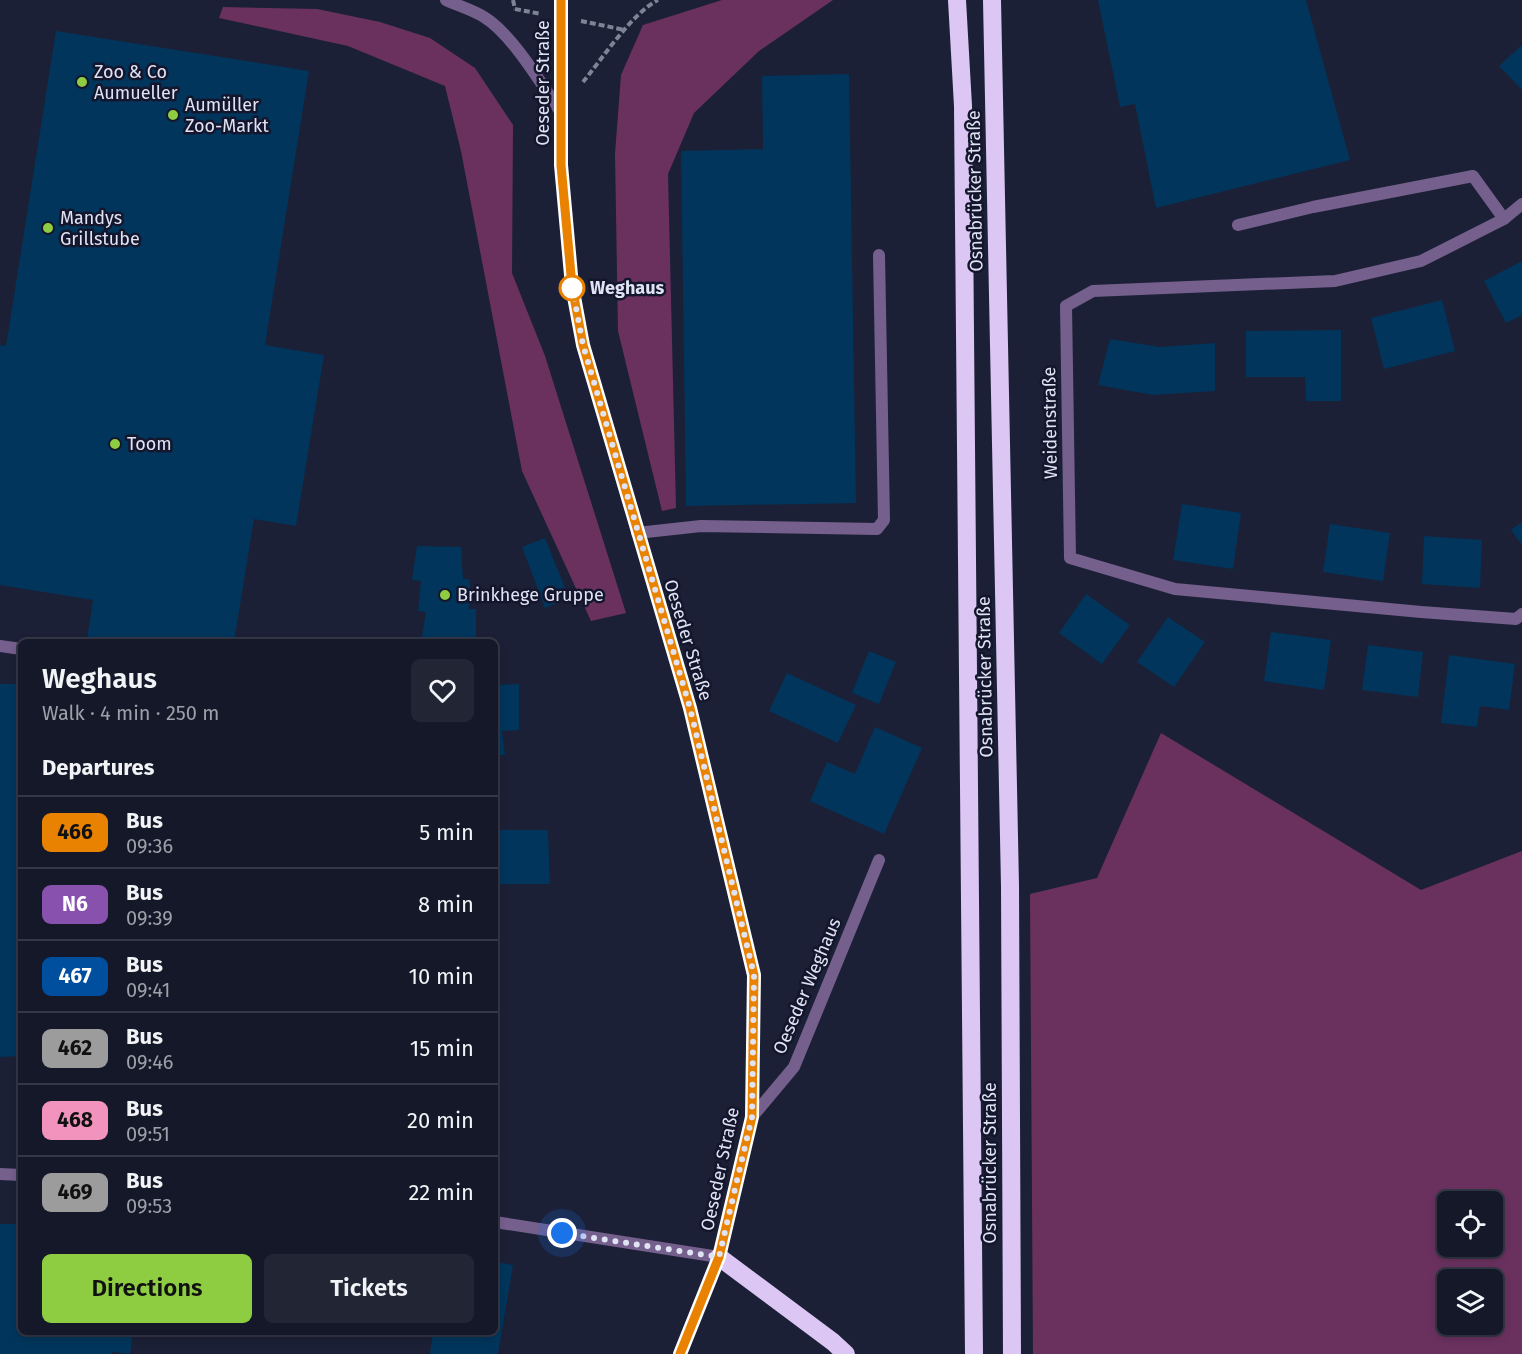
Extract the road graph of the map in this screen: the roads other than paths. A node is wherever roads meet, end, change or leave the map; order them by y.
1 (446, 0) edge
2 (561, 0) edge
3 (957, 0) edge
4 (992, 0) edge
5 (560, 111) junction
6 (1522, 204) edge
7 (1504, 219) junction
8 (1238, 225) dead end
9 (879, 255) dead end
10 (637, 533) junction
11 (1522, 614) edge
12 (0, 646) edge
13 (18, 649) edge
14 (879, 860) dead end
15 (752, 1117) junction
16 (0, 1174) edge
17 (18, 1175) edge
18 (498, 1222) edge
19 (719, 1257) junction
20 (680, 1354) edge
21 (846, 1354) edge
22 (974, 1354) edge
23 (1012, 1354) edge

1 - 5 street
2 - 5 street, Oeseder Straße
3 - 22 highway, Osnabrücker Straße
4 - 23 highway, Osnabrücker Straße
5 - 10 street, Oeseder Straße
6 - 7 street, Weidenstraße
7 - 8 street
7 - 11 street, Weidenstraße
9 - 10 street
10 - 15 street, Oeseder Straße
12 - 13 street
14 - 15 street, Oeseder Weghaus
15 - 19 street, Oeseder Straße
16 - 17 street
18 - 19 street
19 - 20 street, Oeseder Straße
19 - 21 highway

